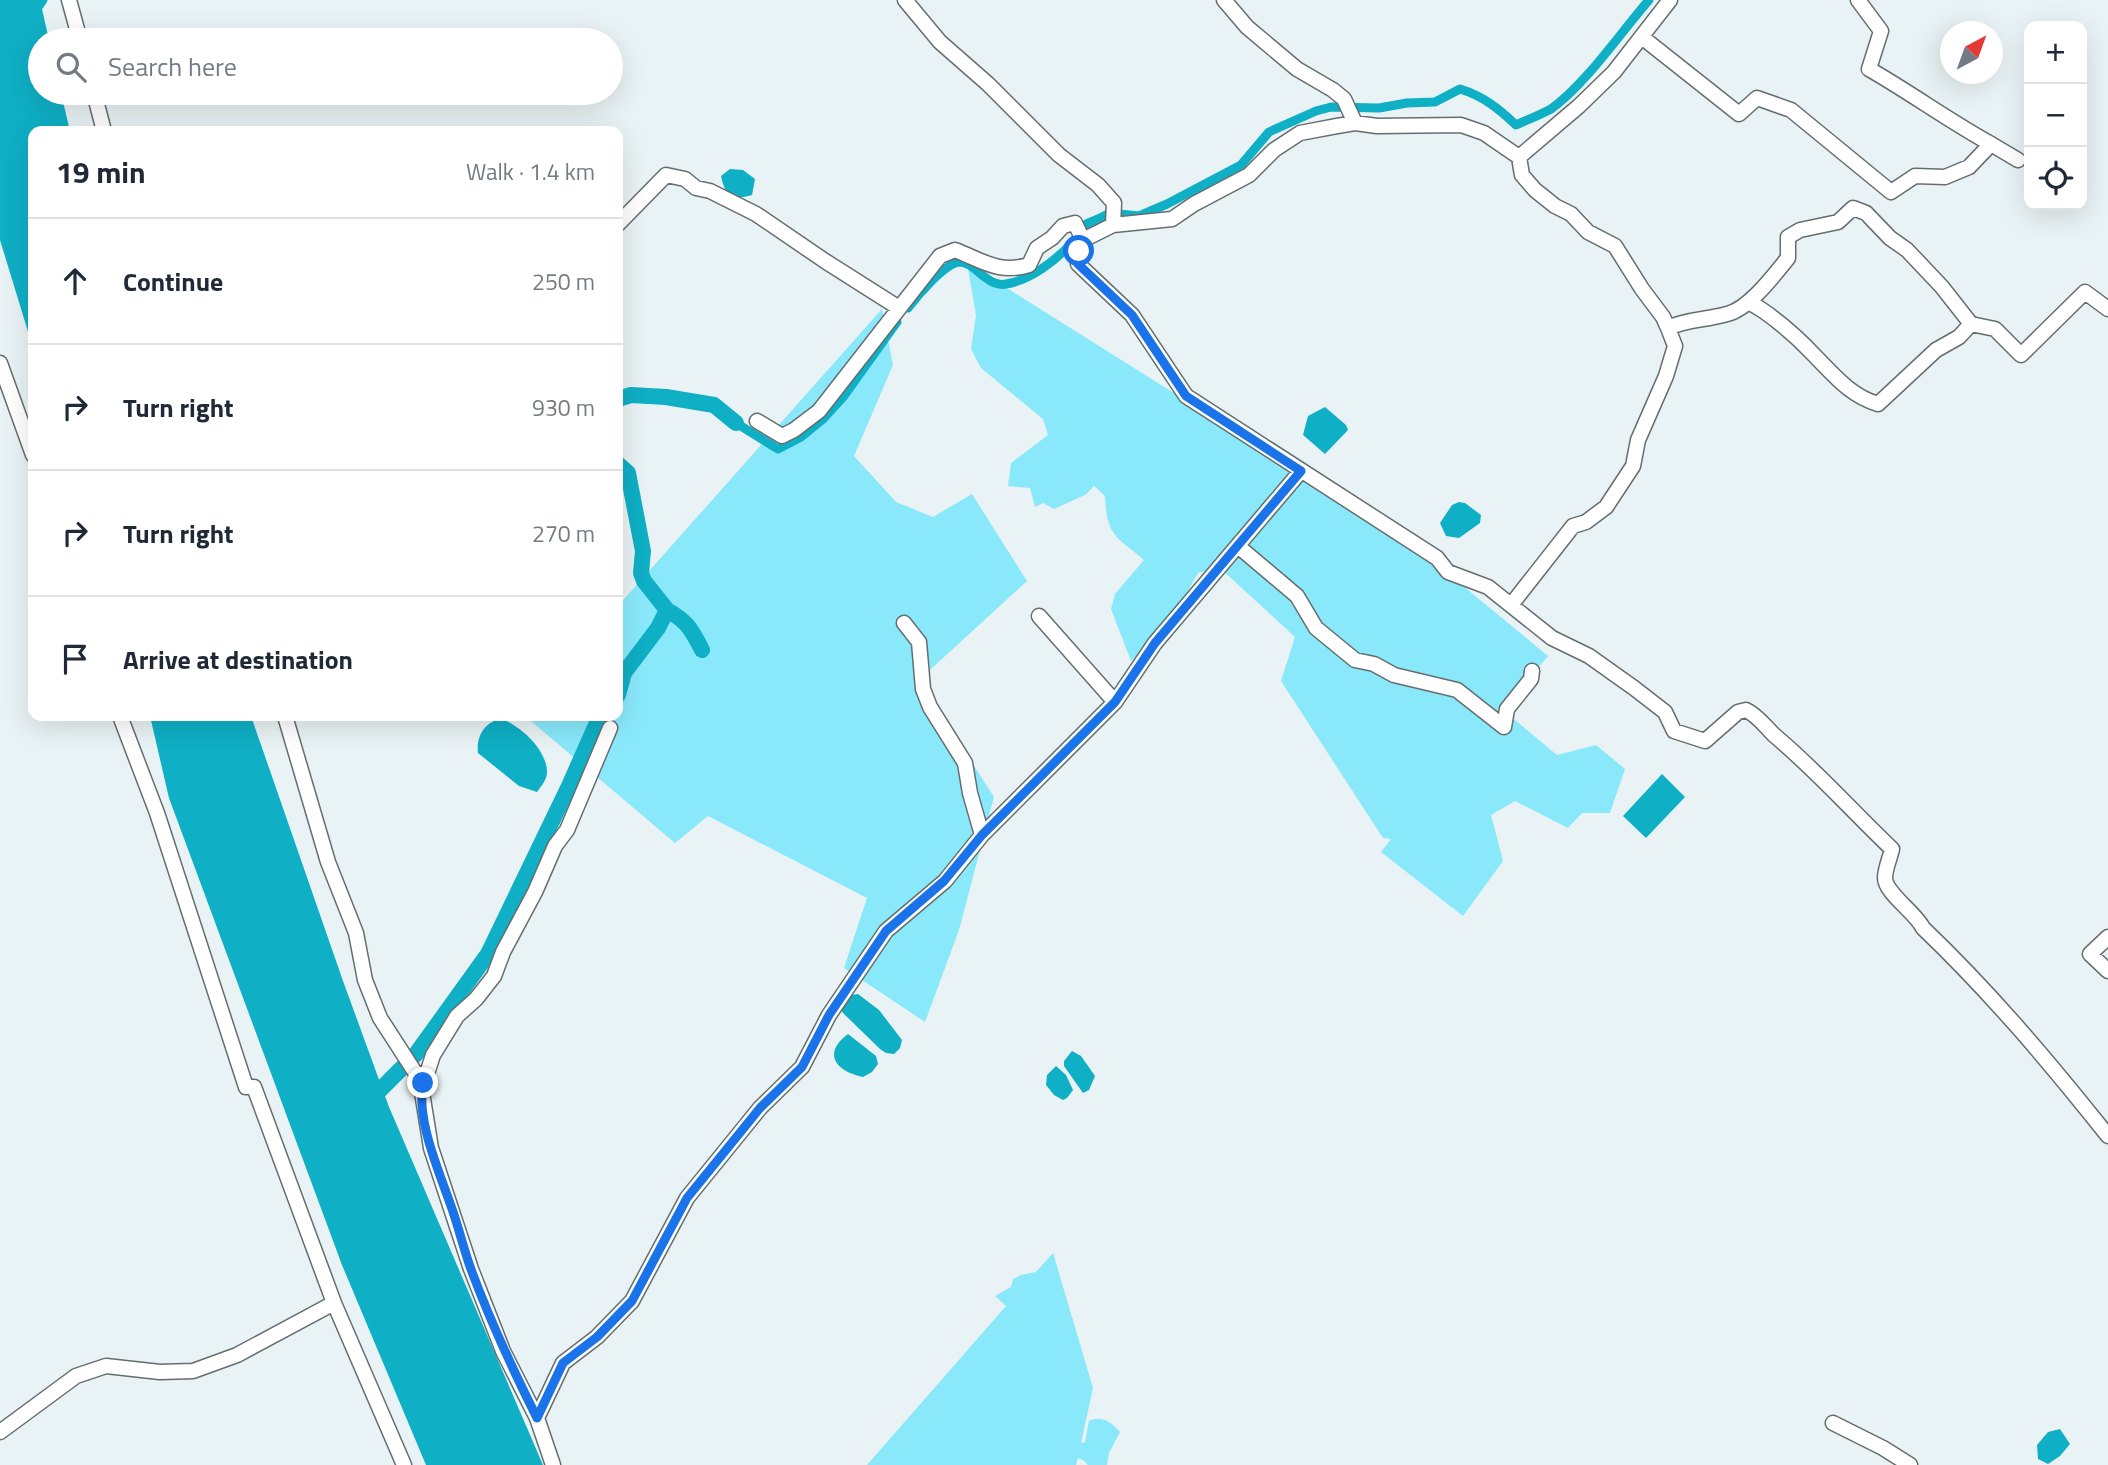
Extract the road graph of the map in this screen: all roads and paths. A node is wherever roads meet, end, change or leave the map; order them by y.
1 (69, 0) edge
2 (905, 0) edge
3 (1224, 0) edge
4 (1670, 0) edge
5 (1858, 0) edge
6 (77, 28) edge
7 (1643, 38) junction
8 (97, 105) edge
9 (1354, 121) junction
10 (103, 126) edge
11 (1991, 144) junction
12 (1519, 157) junction
13 (2018, 160) dead end
14 (623, 219) edge
15 (1112, 225) junction
16 (1083, 240) junction
17 (1748, 302) junction
18 (899, 308) junction
19 (2108, 309) edge
20 (1971, 324) junction
21 (1668, 328) junction
22 (0, 363) edge
23 (757, 421) dead end
24 (28, 441) edge
25 (1301, 471) junction
26 (1239, 547) junction
27 (1511, 605) junction
28 (1039, 616) dead end
29 (904, 623) dead end
30 (1532, 671) dead end
31 (1115, 702) junction
32 (122, 721) edge
33 (286, 721) edge
34 (610, 728) dead end
35 (982, 835) junction
36 (2108, 937) edge
37 (2108, 971) edge
38 (421, 1085) junction
39 (2108, 1136) edge
40 (334, 1303) junction
41 (537, 1418) junction
42 (1833, 1423) dead end
43 (0, 1432) edge
44 (404, 1465) edge
45 (553, 1465) edge
46 (1910, 1465) edge

1 - 6 street
2 - 15 street
3 - 9 street
4 - 7 street
5 - 11 street
7 - 11 street
7 - 12 street
8 - 10 street
9 - 12 street
9 - 15 street
11 - 13 street
12 - 21 street
14 - 18 street
15 - 16 street
16 - 18 street
16 - 25 street
17 - 20 street
17 - 20 street
17 - 21 street
18 - 23 street
19 - 20 street
21 - 27 street
22 - 24 street
25 - 26 street
25 - 27 street
26 - 30 street
26 - 31 street
27 - 39 street
28 - 31 street
29 - 35 street
31 - 35 street
32 - 40 street
33 - 38 street
34 - 38 street
35 - 41 street
36 - 37 street
38 - 41 street
40 - 43 street
40 - 44 street
41 - 45 street
42 - 46 street

